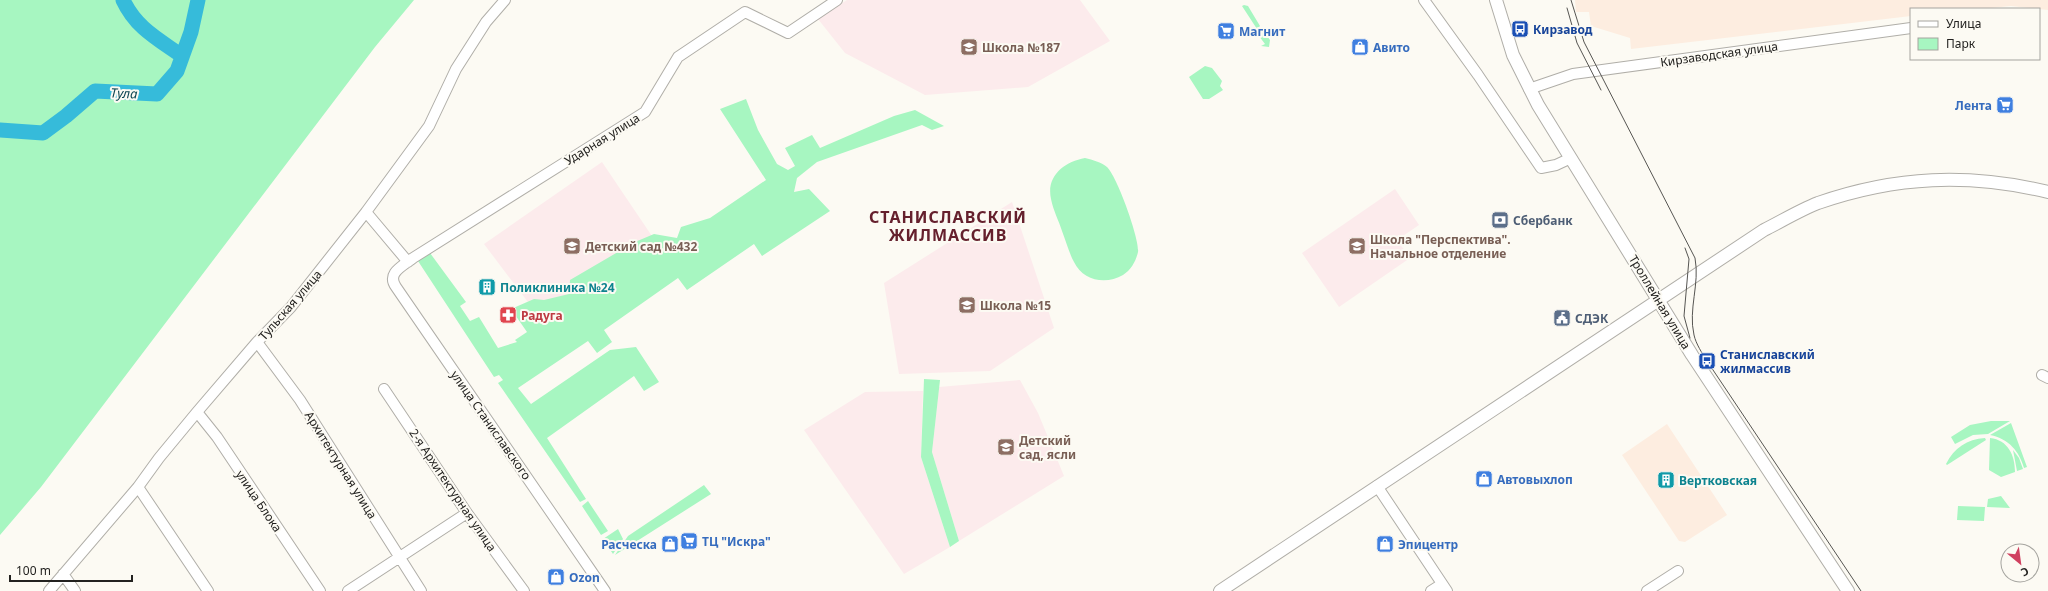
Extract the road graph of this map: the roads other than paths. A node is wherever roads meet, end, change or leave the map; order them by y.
1 (505, 0) edge
2 (837, 0) edge
3 (1424, 0) edge
4 (1496, 0) edge
5 (1910, 28) edge
6 (1529, 89) junction
7 (1570, 158) junction
8 (2048, 192) edge
9 (366, 212) junction
10 (408, 262) junction
11 (1658, 299) junction
12 (257, 342) junction
13 (384, 389) dead end
14 (197, 412) junction
15 (1377, 486) junction
16 (138, 487) junction
17 (467, 513) junction
18 (399, 558) junction
19 (1678, 571) dead end
20 (64, 574) junction
21 (1444, 587) edge
22 (49, 591) edge
23 (75, 591) edge
24 (208, 591) edge
25 (320, 591) edge
26 (348, 591) edge
27 (421, 591) edge
28 (524, 591) edge
29 (605, 591) edge
30 (1220, 591) edge
31 (1431, 591) edge
32 (1648, 591) edge
33 (1848, 591) edge

1 - 9 street, Тульская улица
2 - 10 street, Ударная улица
3 - 7 street
4 - 6 main road, Троллейная улица
5 - 6 street, Кирзаводская улица
6 - 7 main road, Троллейная улица
7 - 11 main road, Троллейная улица
8 - 11 main road
9 - 10 street
9 - 12 street, Тульская улица
10 - 29 street, улица Станиславского
11 - 15 main road
11 - 33 main road, Троллейная улица
12 - 14 street, Тульская улица
12 - 18 street, Архитектурная улица
13 - 17 street, 2-я Архитектурная улица
14 - 16 street, Тульская улица
14 - 25 street, улица Блока
15 - 21 street
15 - 30 main road
16 - 20 street, Тульская улица
16 - 24 street
17 - 18 street
17 - 28 street, 2-я Архитектурная улица
18 - 26 street
18 - 27 street, Архитектурная улица
19 - 32 street
20 - 22 street, Тульская улица
20 - 23 street
21 - 31 street

